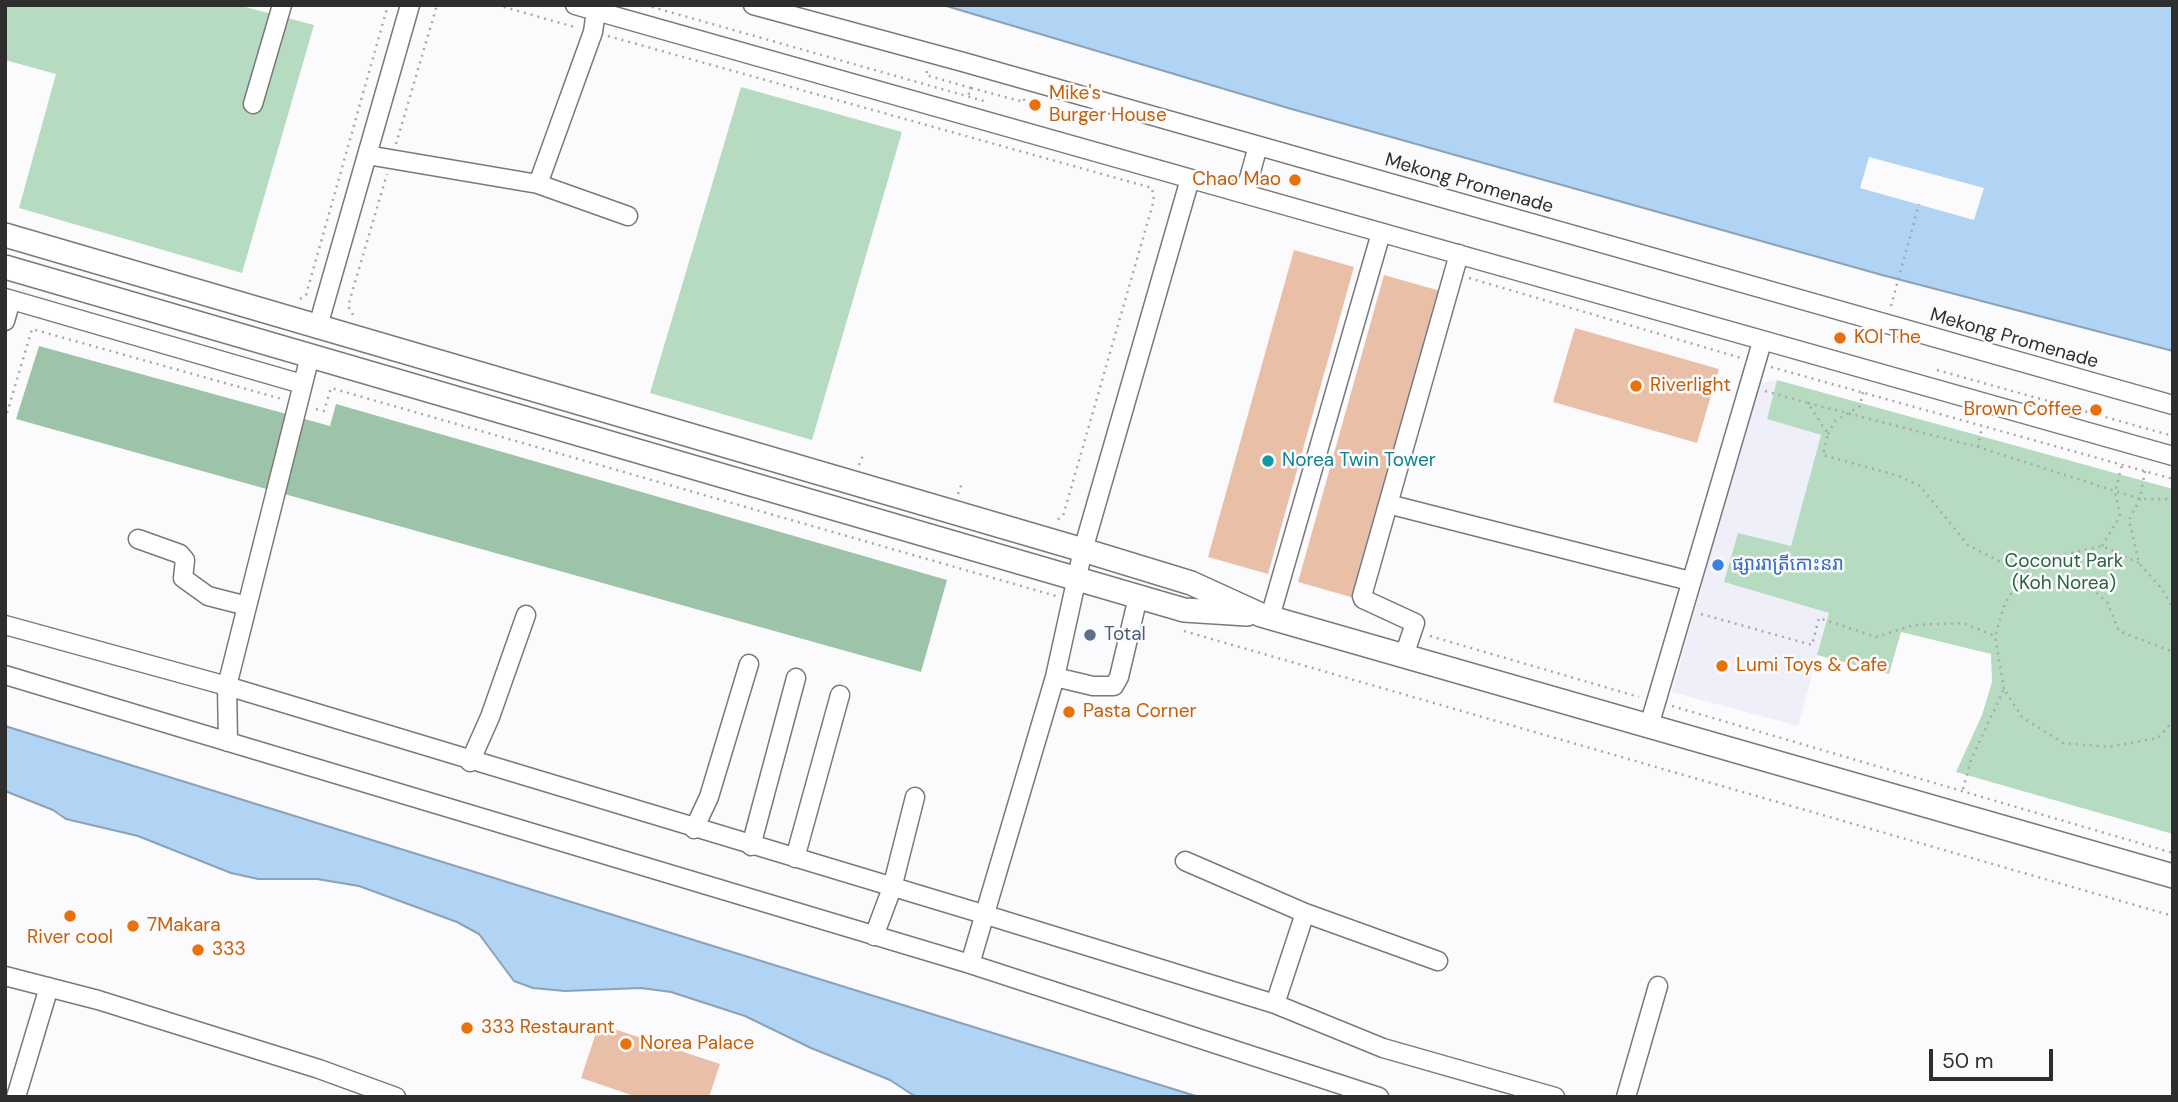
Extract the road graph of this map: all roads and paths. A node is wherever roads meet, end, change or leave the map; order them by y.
1 (282, 5) edge
2 (388, 5) edge
3 (410, 5) edge
4 (437, 5) edge
5 (496, 5) edge
6 (575, 5) edge
7 (753, 5) edge
8 (596, 11) junction
9 (593, 32) junction
10 (253, 104) dead end
11 (1258, 146) junction
12 (367, 155) junction
13 (391, 160) junction
14 (1190, 179) junction
15 (538, 184) junction
16 (1245, 193) junction
17 (1919, 205) dead end
18 (628, 216) dead end
19 (1381, 233) junction
20 (5, 235) edge
21 (1459, 254) junction
22 (5, 267) edge
23 (1453, 274) junction
24 (8, 299) edge
25 (299, 300) dead end
26 (354, 316) dead end
27 (5, 320) edge
28 (1885, 324) junction
29 (318, 326) junction
30 (1762, 342) junction
31 (310, 356) junction
32 (1756, 363) junction
33 (302, 384) junction
34 (1765, 391) dead end
35 (1863, 393) junction
36 (1808, 403) junction
37 (2173, 405) edge
38 (1848, 415) junction
39 (1982, 426) junction
40 (1828, 434) junction
41 (1978, 447) junction
42 (863, 455) dead end
43 (2173, 456) edge
44 (2122, 465) junction
45 (858, 468) dead end
46 (2145, 471) junction
47 (2173, 479) edge
48 (962, 483) dead end
49 (2115, 492) junction
50 (957, 498) dead end
51 (2140, 499) junction
52 (2173, 499) edge
53 (1388, 504) junction
54 (1051, 526) dead end
55 (138, 539) dead end
56 (2102, 546) junction
57 (1083, 550) junction
58 (2138, 563) junction
59 (2024, 574) junction
60 (1077, 578) junction
61 (1690, 581) junction
62 (1138, 597) junction
63 (247, 606) junction
64 (2173, 608) edge
65 (1702, 614) dead end
66 (526, 615) dead end
67 (1265, 616) junction
68 (5, 625) edge
69 (1413, 630) junction
70 (1994, 636) junction
71 (2173, 652) edge
72 (1404, 656) junction
73 (750, 664) dead end
74 (5, 675) edge
75 (1055, 677) junction
76 (796, 678) dead end
77 (227, 687) junction
78 (2004, 689) junction
79 (840, 695) dead end
80 (1655, 702) junction
81 (2173, 721) edge
82 (1649, 726) junction
83 (228, 742) junction
84 (470, 762) junction
85 (1963, 789) junction
86 (915, 797) dead end
87 (694, 829) junction
88 (751, 846) junction
89 (2173, 853) edge
90 (795, 858) junction
91 (1185, 861) dead end
92 (2173, 876) edge
93 (892, 888) junction
94 (1305, 913) junction
95 (983, 914) junction
96 (874, 936) junction
97 (1438, 961) dead end
98 (970, 964) junction
99 (5, 976) edge
100 (1658, 986) dead end
101 (49, 987) junction
102 (1275, 1004) junction
103 (16, 1097) edge
104 (396, 1097) edge
105 (1379, 1097) edge
106 (1555, 1097) edge
107 (1626, 1097) edge

1 - 10 street
2 - 25 path
3 - 12 street
4 - 13 path
5 - 9 path
6 - 8 street
7 - 11 street, Mekong Promenade
8 - 9 street
8 - 14 street
9 - 15 street
9 - 54 path
11 - 16 street
11 - 28 street, Mekong Promenade
12 - 13 street
12 - 29 street
13 - 15 street
13 - 26 path
14 - 16 street
14 - 57 street
15 - 18 street
16 - 19 street
17 - 28 path
19 - 21 street
19 - 67 street
20 - 29 main road
21 - 23 street
21 - 30 street
22 - 31 main road
23 - 32 path
23 - 53 street
24 - 27 street
24 - 33 street
28 - 37 street, Mekong Promenade
29 - 57 main road
30 - 32 street
30 - 43 street
31 - 33 street
31 - 60 main road
32 - 35 path
32 - 61 street
33 - 63 street
34 - 36 path
35 - 38 path
35 - 39 path
36 - 38 path
36 - 40 path
38 - 40 path
38 - 41 path
39 - 41 path
39 - 44 path
40 - 59 path
41 - 49 path
42 - 45 path
44 - 46 path
44 - 49 path
46 - 47 path
46 - 51 path
48 - 50 path
49 - 51 path
49 - 56 path
51 - 52 path
51 - 58 path
53 - 61 street
53 - 69 street
55 - 63 street
56 - 58 path
56 - 59 path
57 - 60 street
57 - 67 main road
58 - 64 path
59 - 70 path
59 - 71 path
60 - 62 main road
60 - 75 street
61 - 80 street
62 - 67 main road
62 - 75 street
63 - 77 street
65 - 70 path
66 - 84 street
67 - 72 main road
68 - 77 street
69 - 72 street
69 - 80 path
70 - 78 path
72 - 82 main road
73 - 87 street
74 - 83 street
75 - 95 street
76 - 88 street
77 - 83 street
77 - 84 street
78 - 81 path
78 - 85 path
79 - 90 street
80 - 82 street
80 - 85 path
82 - 92 main road
83 - 96 street
84 - 87 street
85 - 89 path
86 - 93 street
87 - 88 street
88 - 90 street
90 - 93 street
91 - 94 street
93 - 95 street
93 - 96 street
94 - 97 street
94 - 102 street
95 - 98 street
95 - 102 street
96 - 98 street
98 - 105 street
99 - 101 street
100 - 107 street
101 - 103 street
101 - 104 street
102 - 106 street

